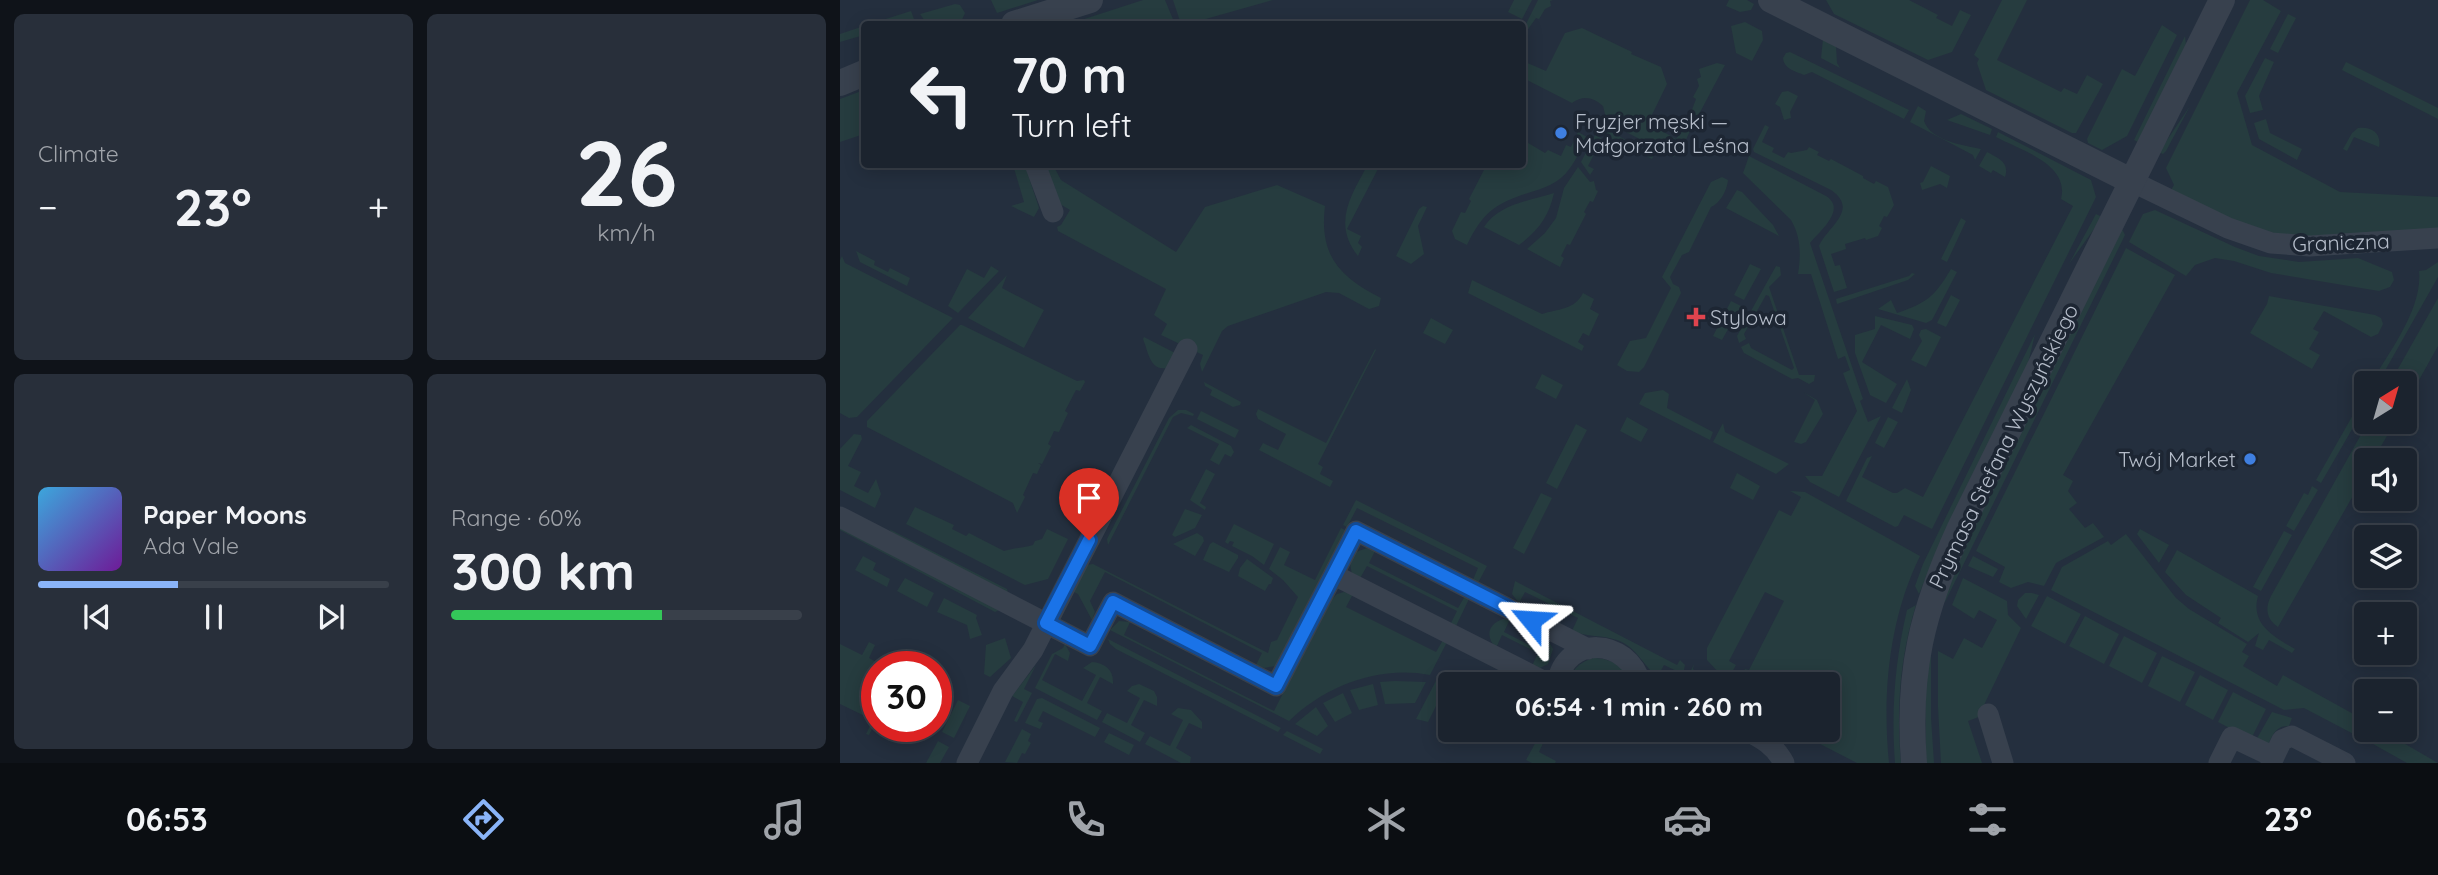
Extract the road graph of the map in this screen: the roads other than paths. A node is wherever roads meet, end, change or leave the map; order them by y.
1 (1090, 0) edge
2 (1771, 0) edge
3 (2222, 0) edge
4 (1024, 21) edge
5 (861, 74) edge
6 (840, 83) edge
7 (1036, 168) edge
8 (2132, 181) junction
9 (1053, 212) dead end
10 (2438, 238) edge
11 (1187, 349) dead end
12 (840, 516) edge
13 (1334, 575) junction
14 (1046, 623) junction
15 (1588, 649) junction
16 (1525, 672) edge
17 (1561, 672) edge
18 (1635, 672) edge
19 (1988, 714) dead end
20 (1766, 742) edge
21 (2272, 760) edge
22 (967, 763) edge
23 (1784, 763) edge
24 (1914, 763) edge
25 (2004, 763) edge
26 (2219, 763) edge
27 (2345, 763) edge

1 - 4 street
2 - 8 street
3 - 8 street, Prymasa Stefana Wyszyńskiego
5 - 6 street
7 - 9 street
8 - 10 street, Graniczna
8 - 24 street, Prymasa Stefana Wyszyńskiego
11 - 14 street
12 - 14 street
13 - 14 street
13 - 15 street
13 - 16 street
14 - 22 street
15 - 17 street
15 - 18 street
19 - 25 street
20 - 23 street
21 - 26 street
21 - 27 street

